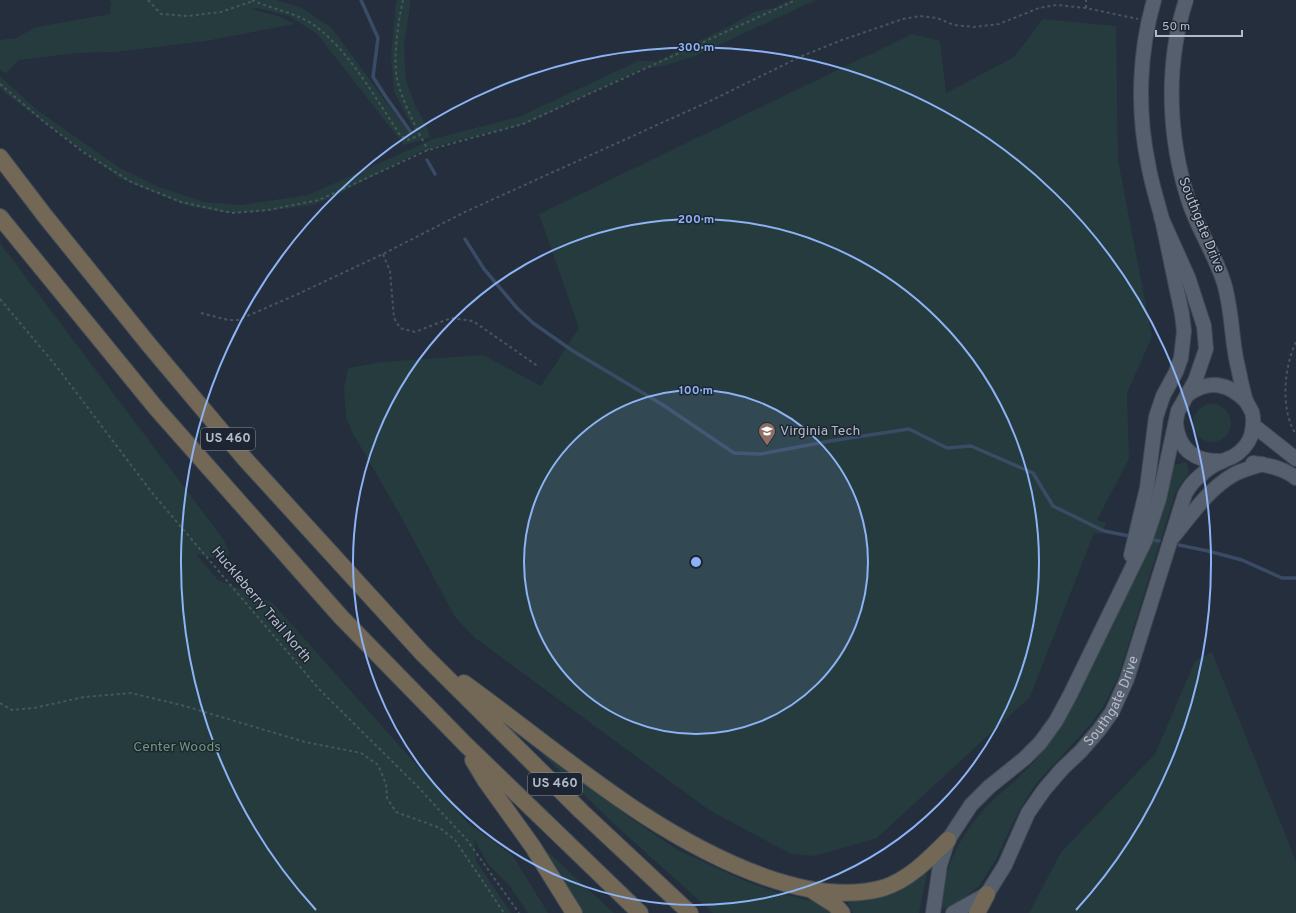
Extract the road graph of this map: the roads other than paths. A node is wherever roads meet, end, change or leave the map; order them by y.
1 (1154, 0) edge
2 (1186, 0) edge
3 (0, 157) edge
4 (0, 217) edge
5 (1161, 217) junction
6 (1187, 395) junction
7 (1246, 401) junction
8 (1176, 422) junction
9 (1253, 425) junction
10 (1296, 459) edge
11 (1224, 460) junction
12 (1262, 464) junction
13 (1296, 478) edge
14 (1170, 541) junction
15 (1117, 600) junction
16 (422, 653) junction
17 (465, 744) junction
18 (948, 840) junction
19 (811, 890) junction
20 (987, 894) junction
21 (574, 913) edge
22 (640, 913) edge
23 (690, 913) edge
24 (842, 913) edge
25 (933, 913) edge
26 (953, 913) edge
27 (977, 913) edge

1 - 5 main road
2 - 7 main road, Southgate Drive
3 - 16 highway, US 460
4 - 17 highway, US 460
5 - 6 main road
5 - 15 main road
6 - 7 main road
6 - 8 main road
7 - 9 main road, Southgate Drive
8 - 11 main road
8 - 15 main road
9 - 10 main road
9 - 11 main road, Southgate Drive
11 - 12 main road
11 - 14 main road, Southgate Drive
12 - 13 main road
12 - 14 main road
14 - 20 main road, Southgate Drive
15 - 18 main road
16 - 19 highway
16 - 23 highway, US 460
17 - 21 highway
17 - 22 highway, US 460
18 - 19 highway
18 - 25 main road
19 - 24 highway
20 - 26 main road, Southgate Drive
20 - 27 highway

